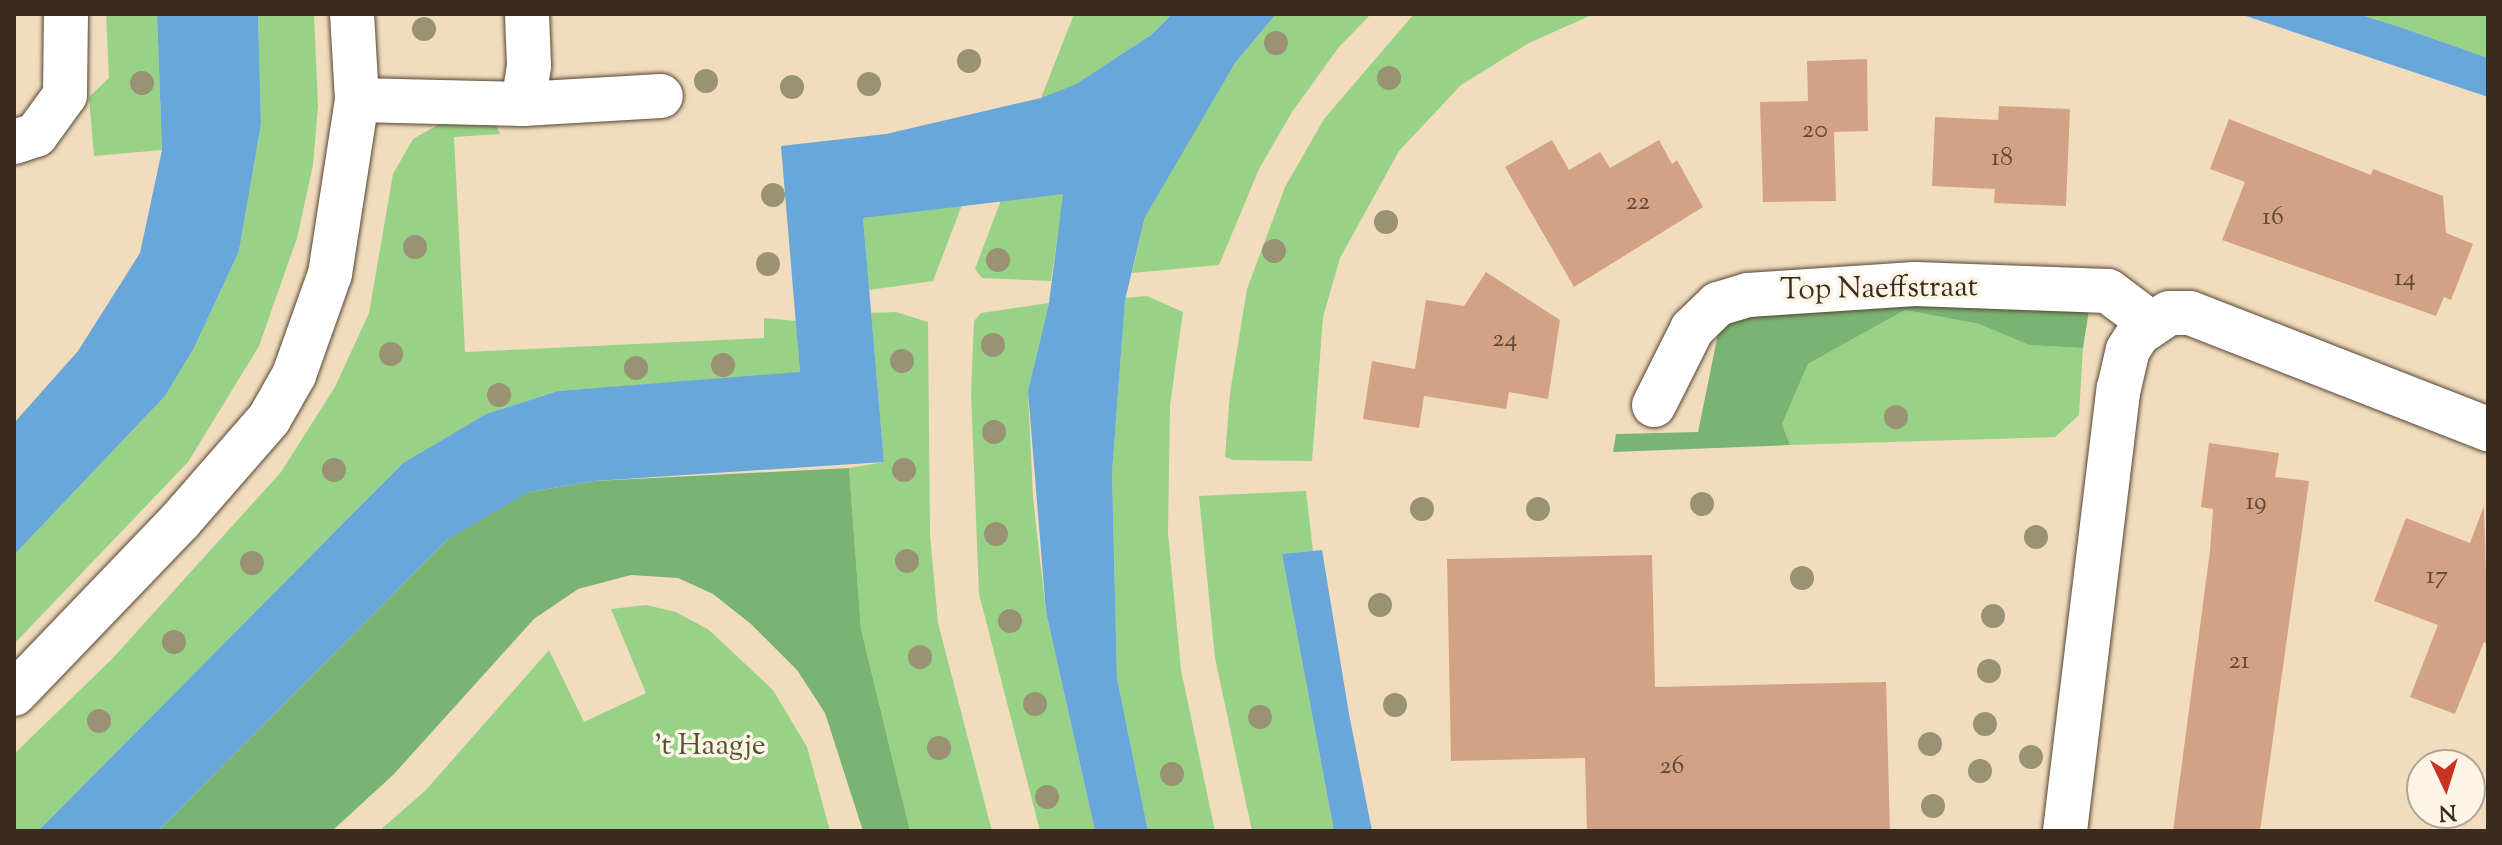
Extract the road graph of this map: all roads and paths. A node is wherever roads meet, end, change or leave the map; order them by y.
1 (66, 14) edge
2 (352, 14) edge
3 (527, 14) edge
4 (661, 96) dead end
5 (357, 100) junction
6 (523, 104) junction
7 (14, 142) edge
8 (2151, 323) junction
9 (1654, 405) dead end
10 (2488, 429) edge
11 (14, 694) edge
12 (2065, 831) edge

1 - 7 street
2 - 5 street
3 - 6 street
4 - 6 street
5 - 6 street
5 - 11 street
8 - 9 street, Top Naeffstraat
8 - 10 street
8 - 12 street

